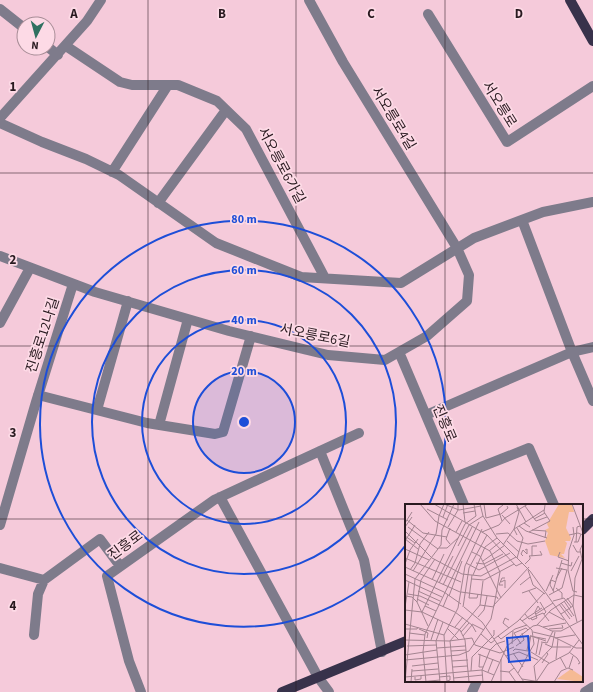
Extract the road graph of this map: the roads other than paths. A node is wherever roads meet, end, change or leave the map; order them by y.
1 (101, 0) edge
2 (310, 0) edge
3 (570, 0) edge
4 (0, 9) edge
5 (428, 14) dead end
6 (16, 22) edge
7 (593, 41) edge
8 (66, 46) junction
9 (58, 55) joint
10 (168, 85) junction
11 (593, 86) edge
12 (226, 110) junction
13 (0, 118) edge
14 (0, 123) edge
15 (112, 172) junction
16 (593, 202) edge
17 (158, 203) junction
18 (522, 220) junction
19 (457, 248) junction
20 (0, 256) edge
21 (30, 268) junction
22 (325, 278) junction
23 (73, 284) junction
24 (128, 301) junction
25 (188, 319) junction
26 (0, 323) edge
27 (251, 336) junction
28 (593, 347) edge
29 (399, 352) junction
30 (572, 352) junction
31 (38, 395) junction
32 (593, 401) edge
33 (97, 410) junction
34 (426, 415) junction
35 (159, 425) junction
36 (359, 434) dead end
37 (320, 451) junction
38 (453, 478) junction
39 (220, 497) junction
40 (464, 504) edge
41 (554, 504) edge
42 (593, 519) edge
43 (0, 525) edge
44 (583, 529) edge
45 (120, 566) junction
46 (0, 568) edge
47 (44, 580) junction
48 (34, 635) dead end
49 (405, 641) edge
50 (382, 652) junction
51 (318, 677) junction
52 (477, 682) edge
53 (593, 687) edge
54 (141, 692) edge
55 (282, 692) edge
56 (329, 692) edge
57 (472, 692) edge
58 (584, 692) edge

1 - 8 street
2 - 19 street, 서오릉로4길
3 - 7 main road
4 - 6 street
5 - 11 street, 서오릉로
8 - 9 street
8 - 10 street, 서오릉로6가길
9 - 13 street
10 - 12 street, 서오릉로6가길
10 - 15 street
12 - 17 street
12 - 22 street, 서오릉로6가길
14 - 15 street
15 - 17 street
16 - 18 street
17 - 22 street
18 - 19 street
18 - 30 street
19 - 22 street
19 - 29 street, 서오릉로6길
20 - 21 street, 서오릉로6길
21 - 23 street, 서오릉로6길
21 - 26 street
23 - 24 street, 서오릉로6길
23 - 31 street, 진흥로12나길
24 - 25 street, 서오릉로6길
24 - 33 street
25 - 27 street, 서오릉로6길
25 - 35 street
27 - 29 street, 서오릉로6길
27 - 35 street, 진흥로12나길
28 - 30 street
29 - 34 street, 진흥로
30 - 32 street
30 - 34 street
31 - 33 street, 진흥로12나길
31 - 43 street, 진흥로12나길
33 - 35 street, 진흥로12나길
34 - 38 street, 진흥로
36 - 37 street, 진흥로
37 - 39 street, 진흥로
37 - 50 street
38 - 40 street, 진흥로
38 - 41 street
39 - 45 street, 진흥로
39 - 51 street
42 - 44 main road
45 - 47 street
45 - 54 street, 진흥로
46 - 47 street
47 - 48 street
49 - 50 main road
50 - 51 main road
51 - 55 main road
51 - 56 street
52 - 57 street
53 - 58 street

